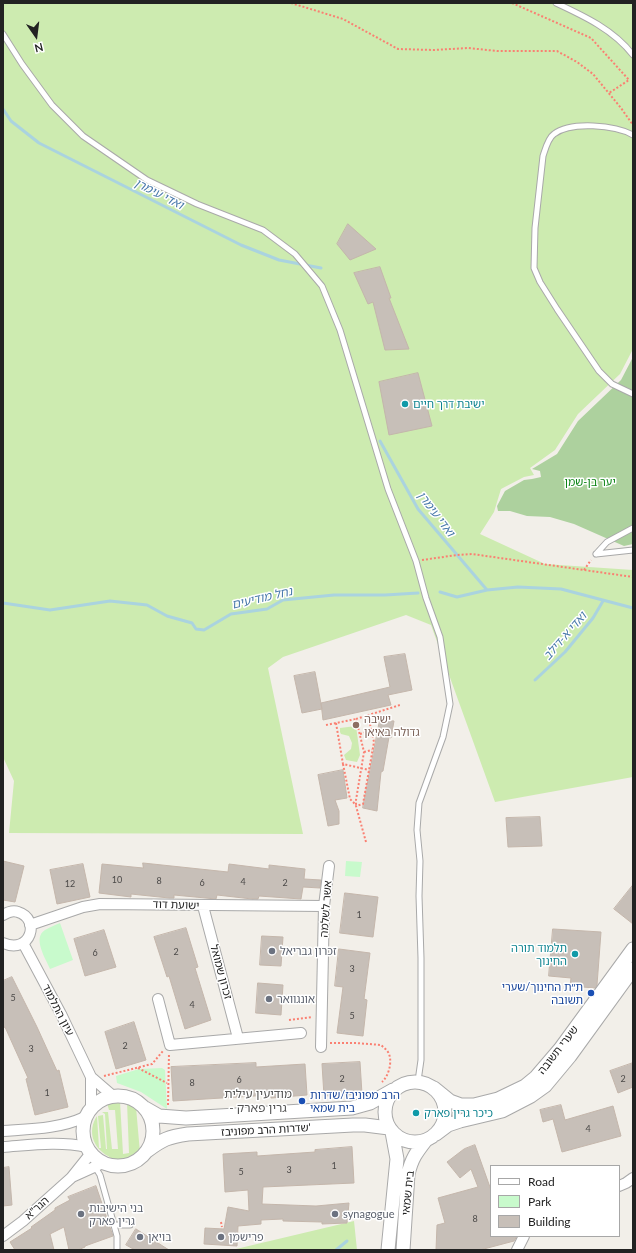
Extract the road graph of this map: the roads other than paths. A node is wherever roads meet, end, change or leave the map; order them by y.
1 (556, 3) edge
2 (3, 34) edge
3 (633, 55) edge
4 (633, 135) edge
5 (633, 394) edge
6 (633, 528) edge
7 (633, 550) edge
8 (328, 866) dead end
9 (204, 906) junction
10 (324, 906) junction
11 (3, 915) edge
12 (30, 924) junction
13 (3, 943) edge
14 (23, 944) junction
15 (633, 949) edge
16 (633, 969) edge
17 (158, 998) dead end
18 (302, 1033) dead end
19 (238, 1038) junction
20 (321, 1045) road end
21 (97, 1077) junction
22 (418, 1081) junction
23 (434, 1088) junction
24 (393, 1090) junction
25 (113, 1096) junction
26 (145, 1108) junction
27 (88, 1112) junction
28 (390, 1130) junction
29 (3, 1131) edge
30 (431, 1137) junction
31 (3, 1147) edge
32 (89, 1150) junction
33 (147, 1151) junction
34 (99, 1164) junction
35 (71, 1178) junction
36 (633, 1178) edge
37 (620, 1186) edge
38 (130, 1225) dead end
39 (114, 1226) junction
40 (3, 1236) edge
41 (524, 1237) edge
42 (116, 1250) edge
43 (388, 1250) edge
44 (403, 1250) edge
45 (517, 1250) edge

1 - 3 lane
2 - 22 lane
4 - 5 lane
6 - 7 lane
8 - 10 street, אשר לשלמה
9 - 10 street, ישועת דוד
9 - 12 street, ישועת דוד
9 - 19 street, זכרון שמואל
10 - 20 street, אשר לשלמה
11 - 12 street
12 - 14 street
13 - 14 street
14 - 21 street, עיון התלמוד
15 - 23 street, שערי תשובה
16 - 30 street, שערי תשובה
17 - 19 street
18 - 19 street
21 - 25 street, עיון התלמוד
21 - 27 street, עיון התלמוד
22 - 23 street
22 - 24 street
23 - 30 street
24 - 26 street, שדרות הרב מפוניבז'
24 - 28 street
25 - 26 street
25 - 27 street
26 - 33 street
27 - 29 street
27 - 32 street
28 - 30 street
28 - 33 street, שדרות הרב מפוניבז'
28 - 43 street, בית שמאי
30 - 44 street, בית שמאי
31 - 32 street
32 - 34 street
32 - 35 street
33 - 34 street
34 - 35 street
34 - 39 lane
35 - 40 street, הגר"א
36 - 37 street
38 - 39 lane
39 - 42 lane
41 - 45 street

